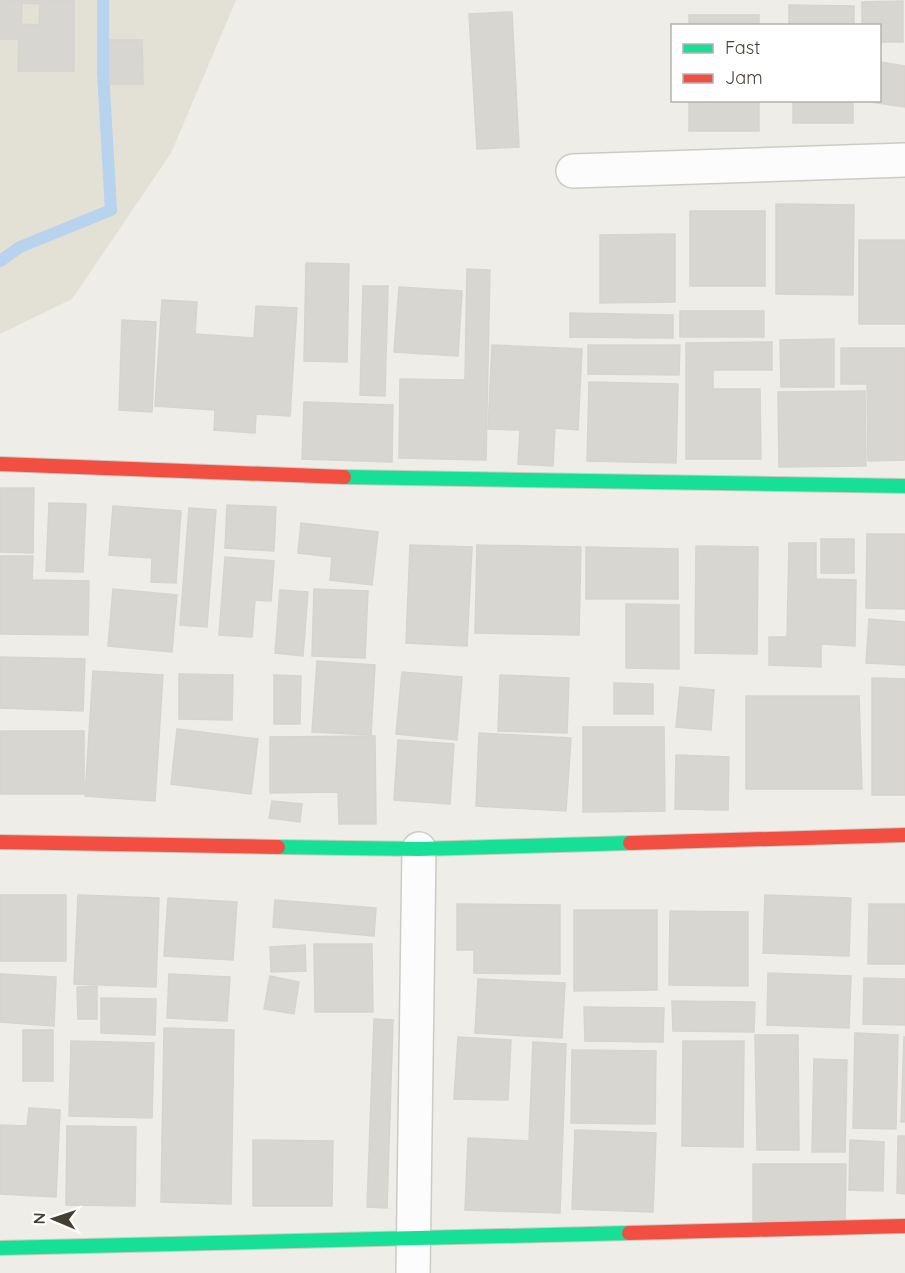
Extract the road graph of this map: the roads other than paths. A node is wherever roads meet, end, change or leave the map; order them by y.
1 (905, 160) edge
2 (573, 171) dead end
3 (0, 464) edge
4 (905, 486) edge
5 (905, 835) edge
6 (0, 842) edge
7 (419, 849) junction
8 (905, 1226) edge
9 (415, 1237) junction
10 (0, 1248) edge
11 (413, 1273) edge

1 - 2 street
3 - 4 street
5 - 7 street
6 - 7 street
7 - 9 street
8 - 9 street
9 - 10 street
9 - 11 street

